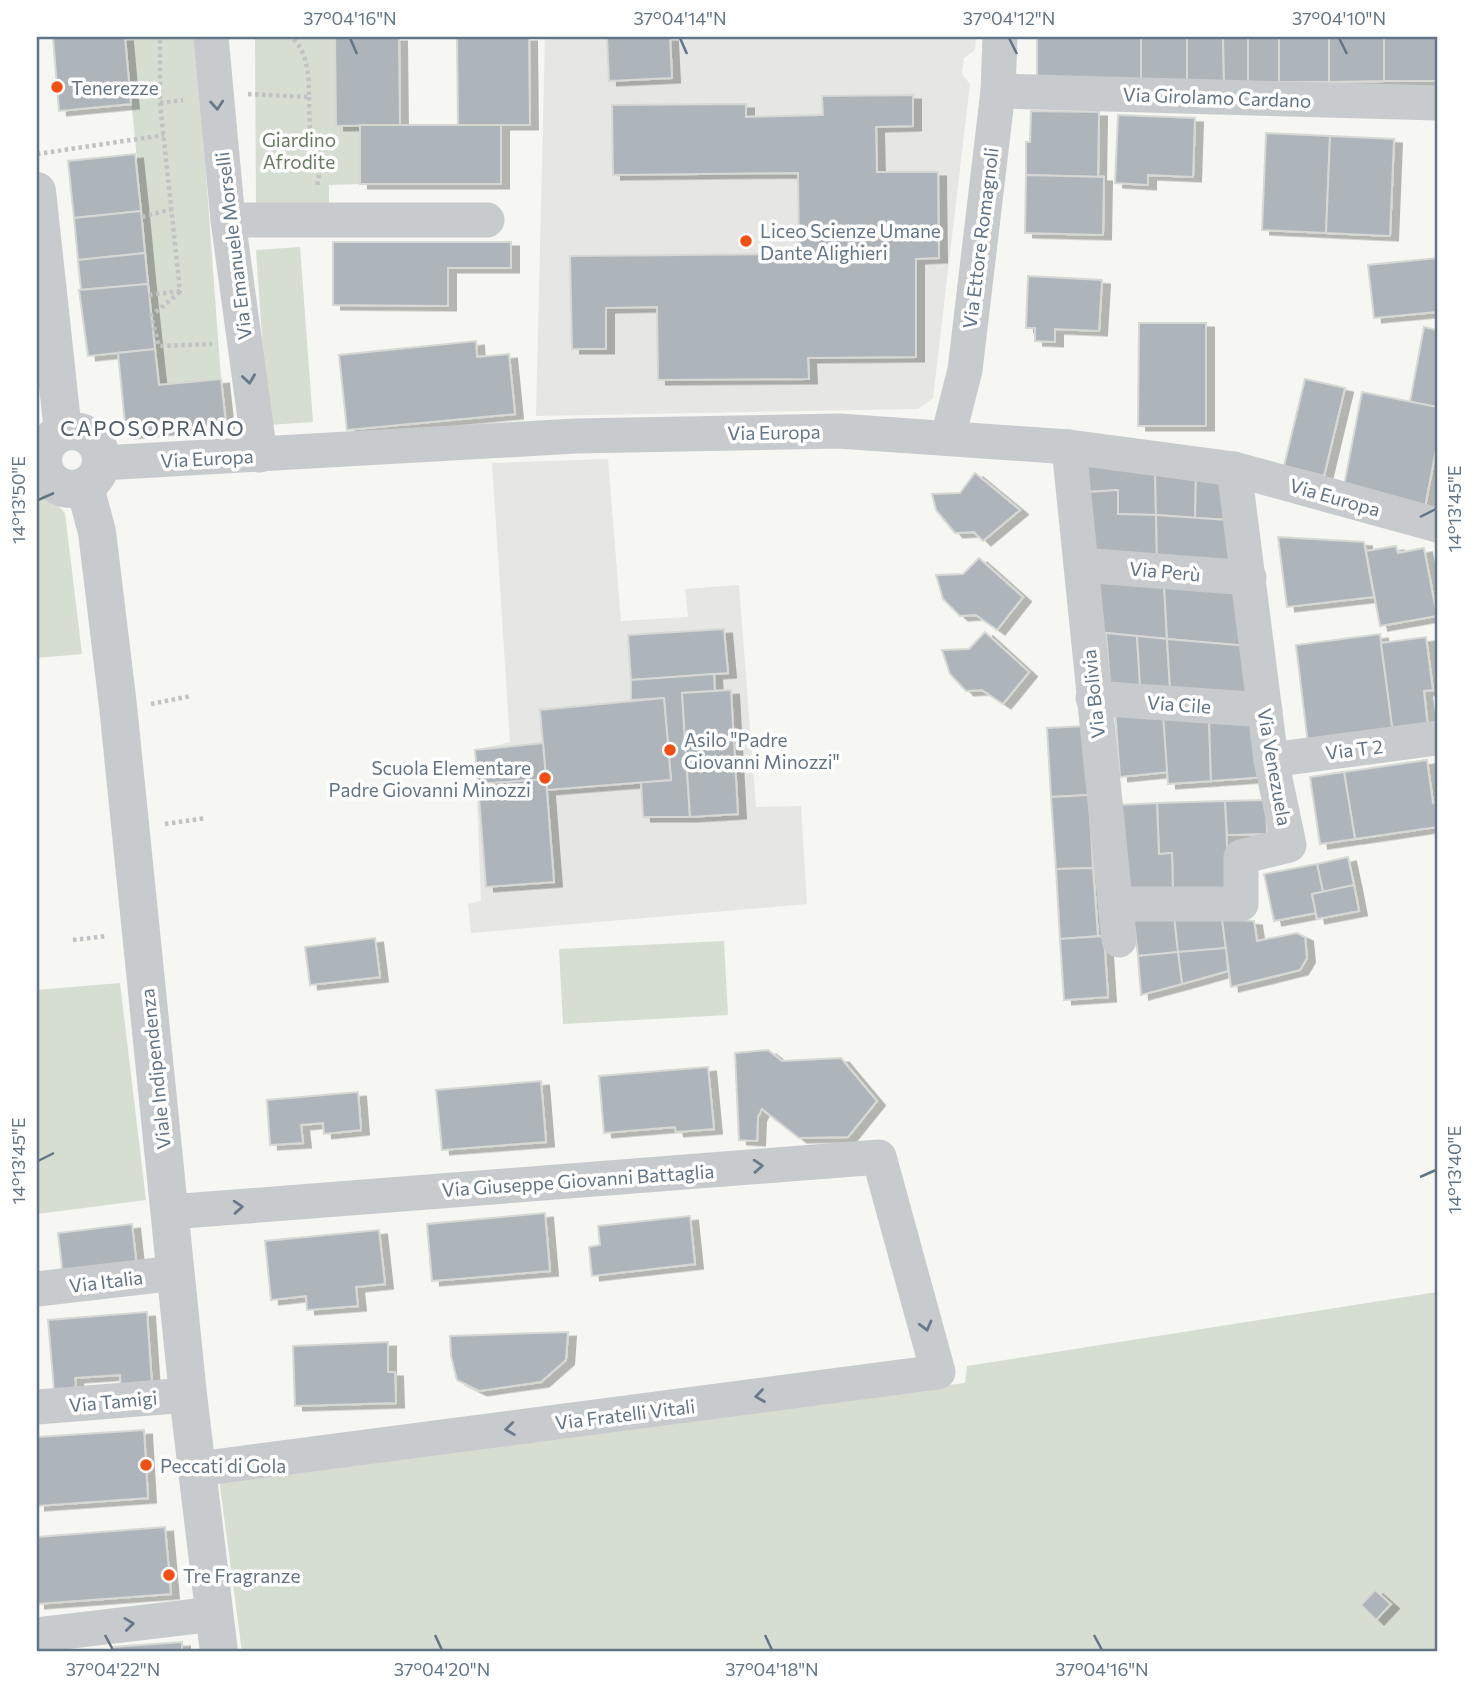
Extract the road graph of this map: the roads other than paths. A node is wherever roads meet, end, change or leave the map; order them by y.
1 (211, 37) edge
2 (1000, 37) edge
3 (998, 91) junction
4 (1437, 103) edge
5 (37, 191) edge
6 (228, 220) junction
7 (486, 220) dead end
8 (948, 437) junction
9 (48, 444) edge
10 (1069, 447) junction
11 (260, 455) junction
12 (1234, 468) junction
13 (93, 475) junction
14 (1436, 517) edge
15 (1082, 565) junction
16 (1248, 578) junction
17 (1093, 698) junction
18 (1265, 710) junction
19 (1437, 738) edge
20 (1271, 760) junction
21 (1116, 904) junction
22 (1119, 940) dead end
23 (170, 1212) junction
24 (908, 1260) joint
25 (176, 1273) junction
26 (37, 1289) edge
27 (188, 1395) junction
28 (37, 1408) edge
29 (198, 1469) junction
30 (214, 1614) junction
31 (37, 1635) edge
32 (219, 1652) edge

1 -> 6 street, Via Emanuele Morselli
2 - 3 street, Via Ettore Romagnoli
3 - 4 street, Via Girolamo Cardano
3 - 8 street, Via Ettore Romagnoli
5 - 9 street
6 - 7 street
6 -> 11 street, Via Emanuele Morselli
8 - 10 street, Via Europa
8 - 11 street, Via Europa
9 - 13 street
9 - 13 street
10 - 12 street, Via Europa
10 - 15 street, Via Bolivia
11 - 13 street, Via Europa
12 - 14 street, Via Europa
12 - 16 street, Via Venezuela
13 - 23 street, Viale Indipendenza
15 - 16 street, Via Perù
15 - 17 street, Via Bolivia
16 - 18 street, Via Venezuela
17 - 18 street, Via Cile
17 - 21 street, Via Bolivia
18 - 20 street, Via Venezuela
19 - 20 street, Via T 2
20 - 21 street, Via Venezuela
21 - 22 street, Via Bolivia
23 -> 24 street, Via Giuseppe Giovanni Battaglia
23 - 25 street, Viale Indipendenza
24 -> 29 street, Via Fratelli Vitali
25 - 26 street, Via Italia
25 - 27 street, Viale Indipendenza
27 - 28 street, Via Tamigi
27 - 29 street, Viale Indipendenza
29 - 30 street, Viale Indipendenza
31 -> 30 street
30 - 32 street, Viale Indipendenza

